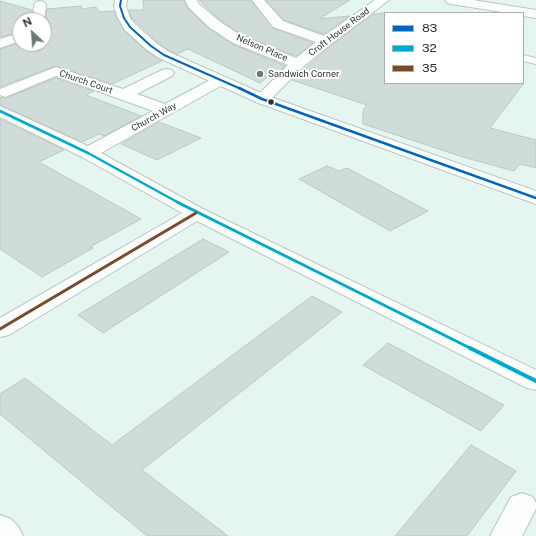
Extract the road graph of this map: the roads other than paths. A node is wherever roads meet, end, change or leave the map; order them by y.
1 (121, 0) edge
2 (191, 0) edge
3 (258, 0) edge
4 (383, 0) edge
5 (451, 0) edge
6 (40, 5) dead end
7 (40, 12) edge
8 (524, 12) edge
9 (524, 12) edge
10 (536, 14) edge
11 (12, 40) edge
12 (326, 41) junction
13 (0, 44) edge
14 (524, 58) edge
15 (536, 61) edge
16 (298, 64) junction
17 (167, 73) dead end
18 (219, 81) junction
19 (123, 95) junction
20 (262, 99) junction
21 (2, 102) edge
22 (167, 110) junction
23 (88, 153) junction
24 (536, 198) edge
25 (196, 213) junction
26 (0, 329) edge
27 (536, 381) edge
28 (522, 506) dead end
29 (0, 529) edge
30 (7, 536) edge
31 (506, 536) edge

1 - 18 street
2 - 16 street, Nelson Place
3 - 12 street
4 - 12 street, Croft House Road
5 - 8 street
6 - 7 street
9 - 10 street
11 - 13 street
12 - 16 street, Croft House Road
14 - 15 lane
16 - 20 street, Croft House Road
17 - 19 street, Church Court
18 - 20 street
18 - 22 street, Church Way
19 - 21 street, Church Court
19 - 22 street, Church Court
20 - 24 street
21 - 23 street
22 - 23 street, Church Way
23 - 25 street
25 - 26 street
25 - 27 street
28 - 31 street
29 - 30 street

